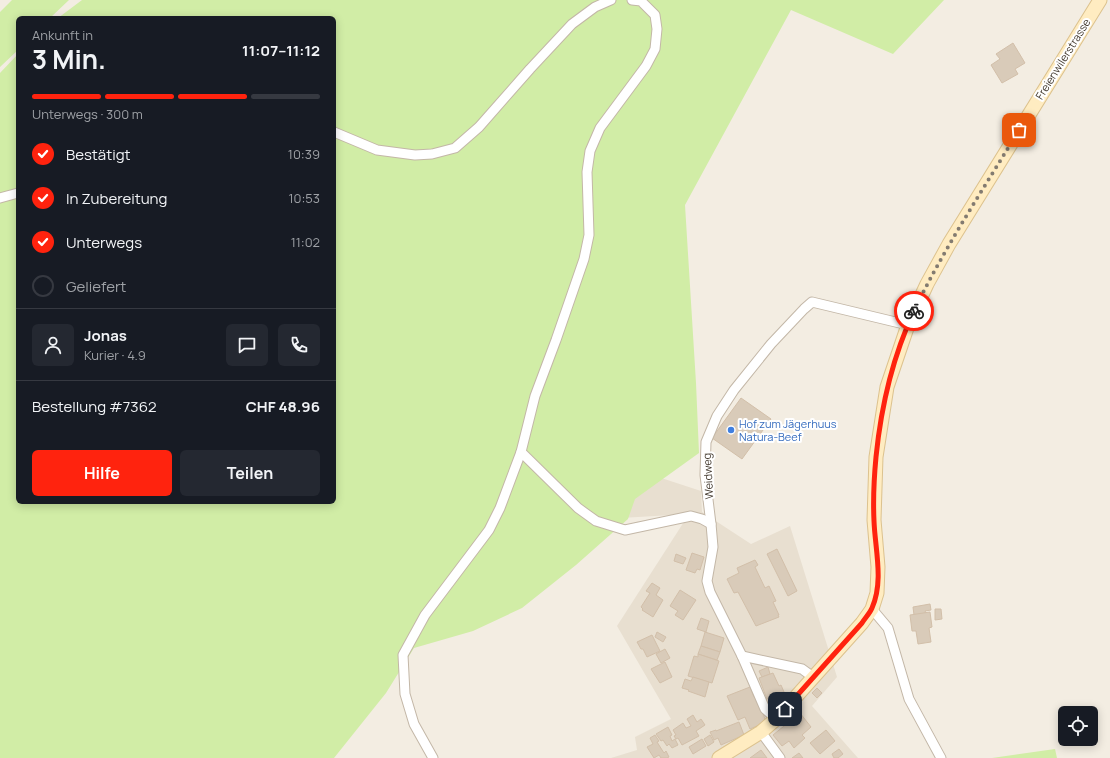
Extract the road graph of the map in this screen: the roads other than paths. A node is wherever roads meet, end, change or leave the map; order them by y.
1 (611, 0) edge
2 (632, 0) edge
3 (1100, 0) edge
4 (336, 133) edge
5 (16, 194) edge
6 (0, 198) edge
7 (908, 325) junction
8 (521, 452) junction
9 (711, 524) junction
10 (872, 610) junction
11 (742, 656) junction
12 (813, 677) junction
13 (776, 720) junction
14 (761, 732) junction
15 (433, 758) edge
16 (719, 758) edge
17 (780, 758) edge
18 (941, 758) edge

1 - 4 street
2 - 8 street
3 - 7 street, Freienwilerstrasse
5 - 6 street
7 - 9 street, Weidweg
7 - 10 street, Freienwilerstrasse
8 - 9 street
8 - 15 street
9 - 11 street, Weidweg
10 - 12 street
10 - 18 street
11 - 12 street
11 - 13 street, Weidweg
12 - 13 street
13 - 14 street
14 - 16 street
14 - 17 street

